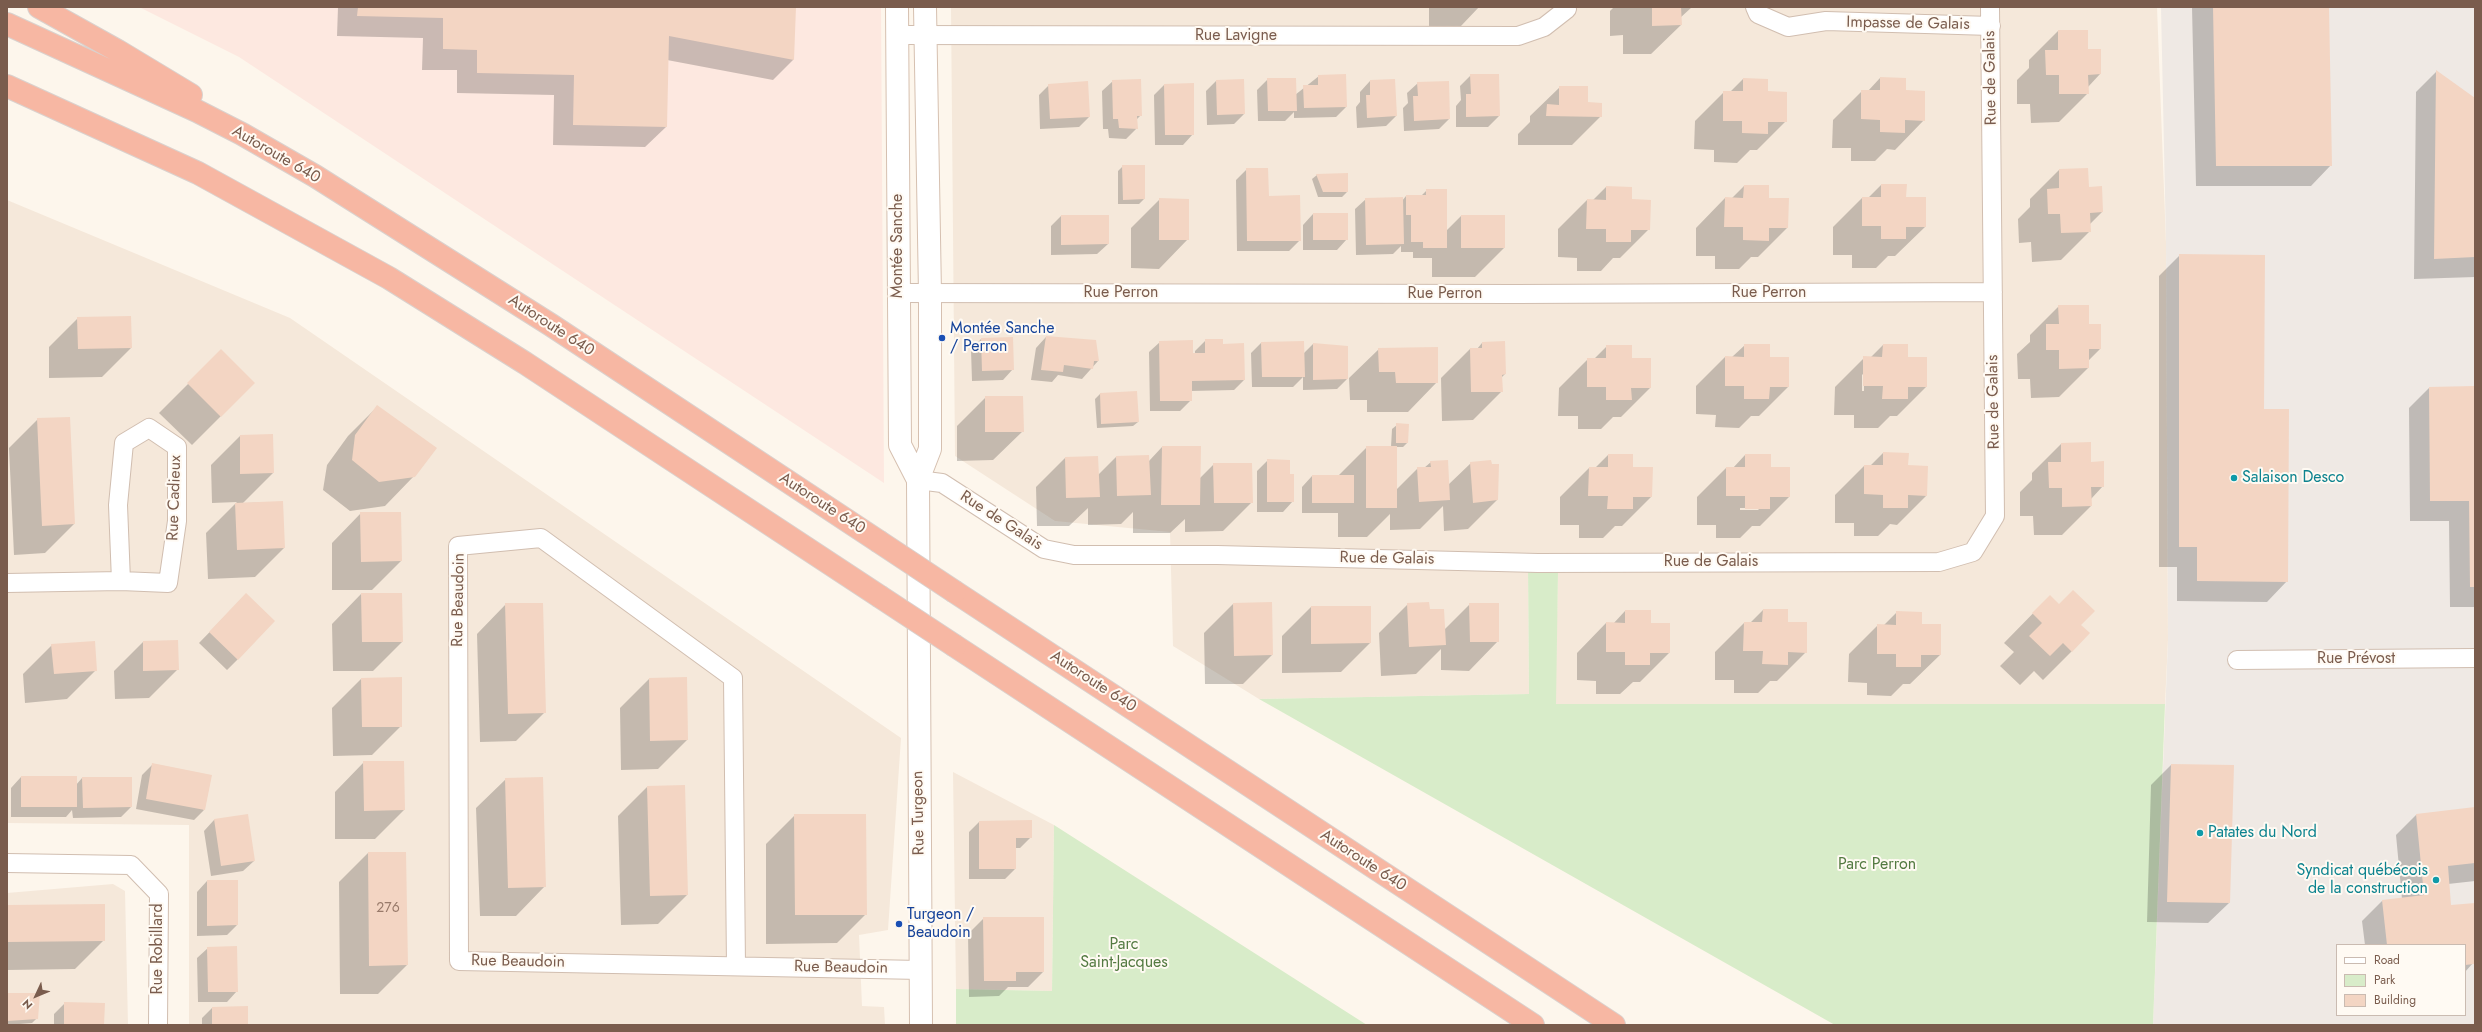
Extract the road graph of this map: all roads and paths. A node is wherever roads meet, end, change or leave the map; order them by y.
1 (39, 7) edge
2 (897, 7) edge
3 (925, 7) edge
4 (1755, 7) edge
5 (1990, 7) edge
6 (1567, 9) dead end
7 (1826, 14) edge
8 (7, 24) edge
9 (1991, 26) junction
10 (897, 35) junction
11 (926, 35) junction
12 (7, 86) edge
13 (7, 98) edge
14 (74, 115) junction
15 (276, 153) junction
16 (1993, 292) junction
17 (898, 293) junction
18 (930, 294) junction
19 (918, 480) junction
20 (121, 581) junction
21 (7, 583) edge
22 (918, 601) joint
23 (2475, 658) edge
24 (2237, 660) dead end
25 (7, 863) edge
26 (736, 966) junction
27 (921, 970) junction
28 (158, 1025) edge
29 (921, 1025) edge
30 (1533, 1025) edge
31 (1614, 1025) edge

1 - 15 highway
2 - 10 street, Montée Sanche
3 - 11 street, Montée Sanche
4 - 7 street, Impasse de Galais
5 - 9 street, Rue de Galais
6 - 11 street, Rue Lavigne
7 - 9 street, Impasse de Galais
8 - 15 highway, Autoroute 640
9 - 16 street, Rue de Galais
10 - 11 street, Rue Lavigne
10 - 17 street, Montée Sanche
11 - 18 street, Montée Sanche
12 - 14 highway
13 - 14 highway
14 - 30 highway, bridge
15 - 31 highway, Autoroute 640, bridge
16 - 18 street, Rue Perron
16 - 19 street, Rue de Galais
17 - 18 street, Rue Perron
17 - 19 street, Montée Sanche
18 - 19 street, Montée Sanche
19 - 22 street, Montée Sanche
20 - 20 street, Rue Cadieux
20 - 21 street, Rue Cadieux
22 - 27 street, Rue Turgeon
23 - 24 street, Rue Prévost
25 - 28 street, Rue Robillard
26 - 26 street, Rue Beaudoin
26 - 27 street, Rue Beaudoin
27 - 29 street, Rue Turgeon

